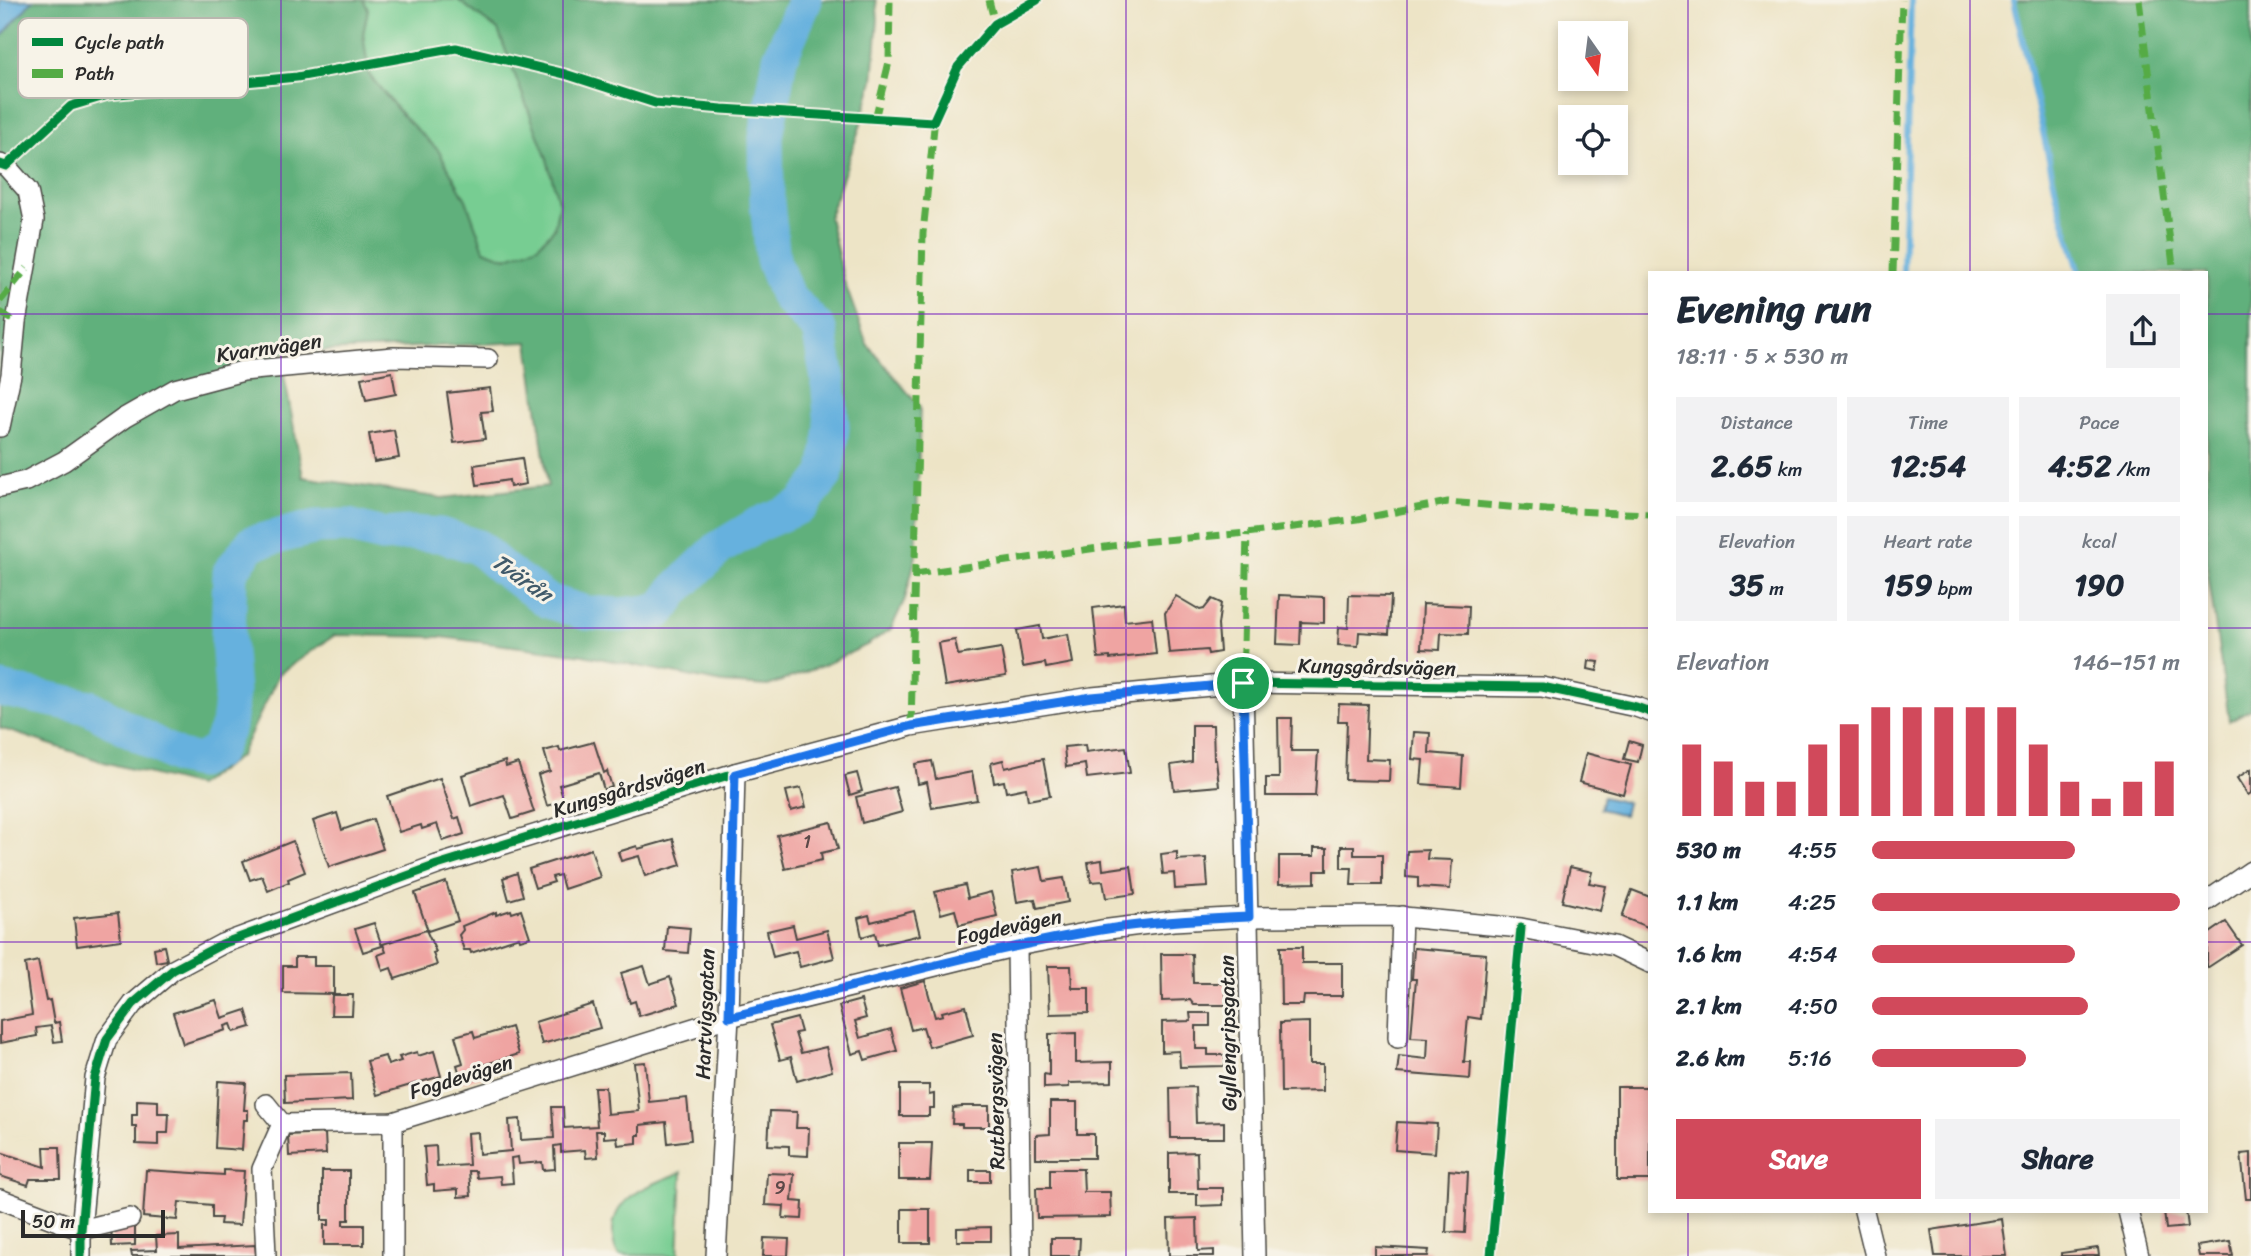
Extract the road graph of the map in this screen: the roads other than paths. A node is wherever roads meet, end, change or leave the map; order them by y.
1 (0, 164) edge
2 (488, 359) dead end
3 (0, 427) edge
4 (0, 487) edge
5 (1243, 683) junction
6 (1648, 711) edge
7 (735, 774) junction
8 (2251, 872) edge
9 (2208, 900) edge
10 (1402, 916) junction
11 (1249, 917) junction
12 (1017, 946) junction
13 (1648, 962) edge
14 (729, 1017) junction
15 (1398, 1038) dead end
16 (266, 1104) dead end
17 (393, 1122) junction
18 (282, 1124) junction
19 (0, 1199) edge
20 (1864, 1213) edge
21 (2128, 1213) edge
22 (130, 1219) dead end
23 (81, 1230) junction
24 (266, 1255) edge
25 (80, 1256) edge
26 (393, 1256) edge
27 (716, 1256) edge
28 (1021, 1256) edge
29 (1255, 1256) edge
30 (1875, 1256) edge
31 (2139, 1256) edge

1 - 3 street
2 - 4 street, Kvarnvägen
5 - 6 street, Kungsgårdsvägen
5 - 7 street, Kungsgårdsvägen
5 - 11 street, Gyllengripsgatan
7 - 14 street, Hartvigsgatan
7 - 23 street, Kungsgårdsvägen
8 - 9 street
10 - 11 street, Fogdevägen
10 - 13 street, Fogdevägen
10 - 15 street
11 - 12 street, Fogdevägen
11 - 29 street, Gyllengripsgatan
12 - 14 street, Fogdevägen
12 - 28 street, Rutbergsvägen
14 - 17 street, Fogdevägen
14 - 27 street, Hartvigsgatan
16 - 18 street
17 - 18 street, Fogdevägen
17 - 26 street
18 - 24 street
19 - 23 street
20 - 30 street
21 - 31 street
22 - 23 street
23 - 25 street, Kungsgårdsvägen

